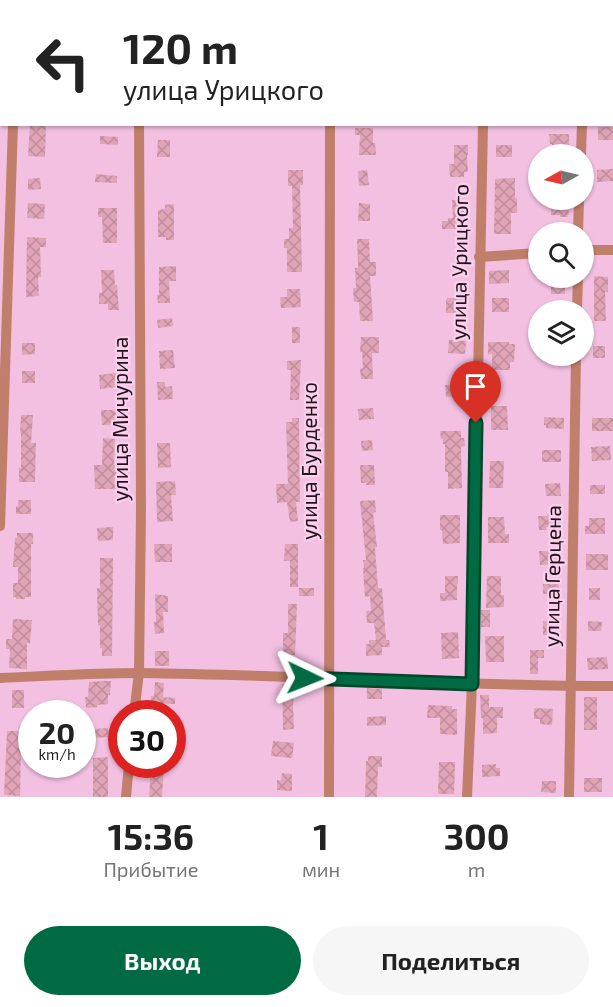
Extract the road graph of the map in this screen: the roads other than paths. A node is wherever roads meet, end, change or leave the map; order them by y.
1 (13, 126) edge
2 (139, 126) edge
3 (330, 126) edge
4 (483, 126) edge
5 (582, 126) edge
6 (581, 144) edge
7 (594, 250) edge
8 (613, 250) edge
9 (528, 254) edge
10 (479, 257) junction
11 (576, 366) edge
12 (0, 526) edge
13 (139, 673) junction
14 (0, 678) edge
15 (329, 678) junction
16 (472, 684) junction
17 (571, 686) junction
18 (613, 686) edge
19 (136, 700) edge
20 (128, 778) edge
21 (126, 797) edge
22 (329, 797) edge
23 (467, 797) edge
24 (568, 797) edge

1 - 12 street
2 - 13 street, улица Мичурина
3 - 15 street, улица Бурденко
4 - 10 street, улица Урицкого
5 - 6 street
7 - 8 street
9 - 10 street
10 - 16 street, улица Урицкого
11 - 17 street, улица Герцена
13 - 14 street
13 - 15 street
13 - 19 street, улица Мичурина
15 - 16 street
15 - 22 street, улица Бурденко
16 - 17 street
16 - 23 street, улица Урицкого
17 - 18 street
17 - 24 street, улица Герцена
20 - 21 street

